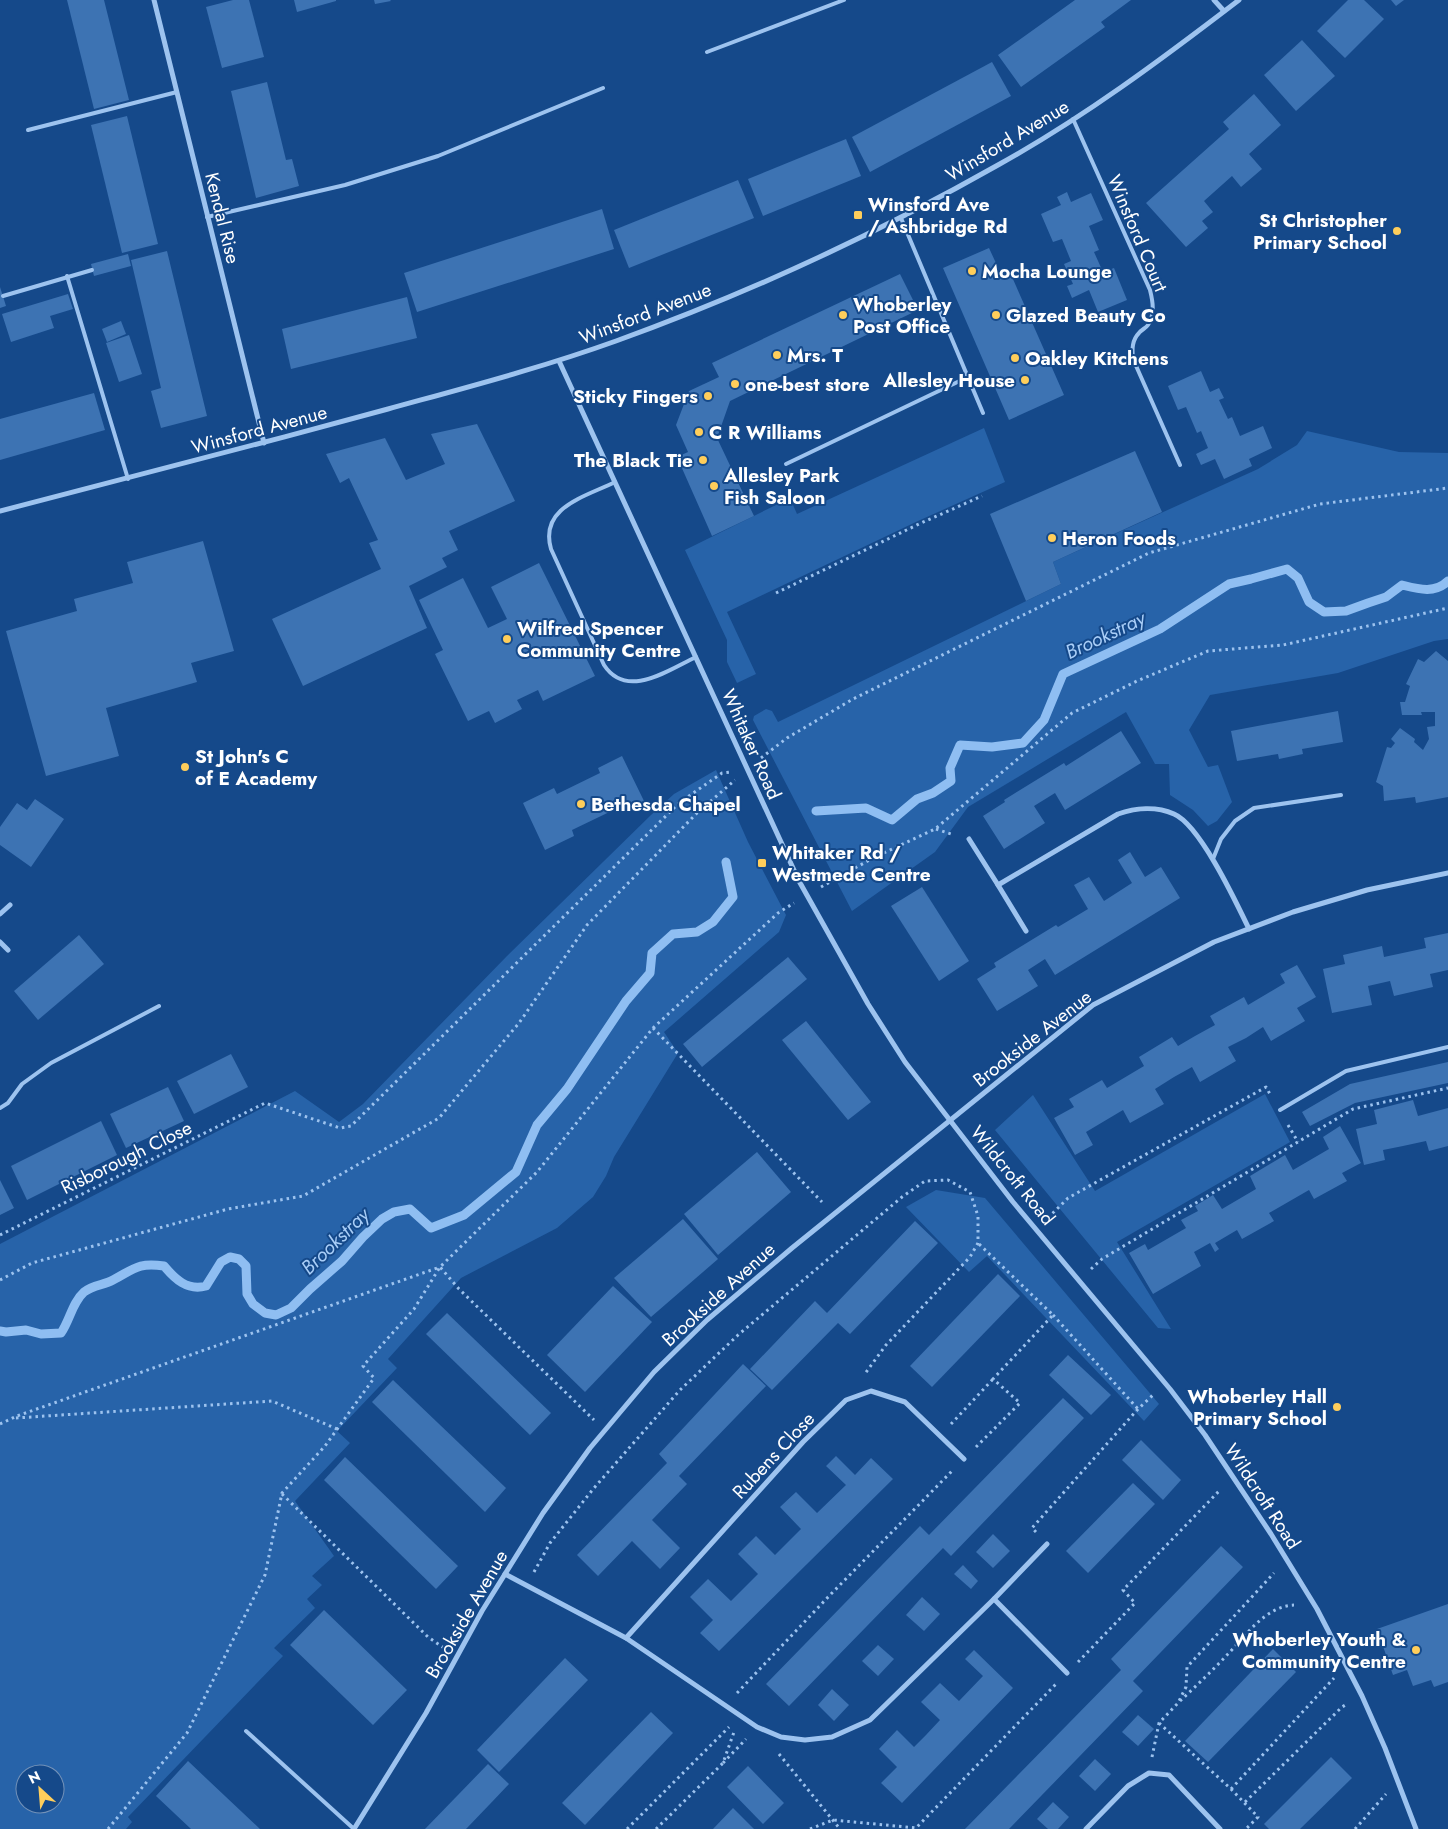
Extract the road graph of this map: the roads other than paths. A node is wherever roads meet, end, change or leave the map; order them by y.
1 (154, 0) edge
2 (844, 0) edge
3 (1214, 0) edge
4 (1239, 0) edge
5 (1224, 11) junction
6 (707, 52) dead end
7 (603, 88) dead end
8 (176, 92) junction
9 (1073, 119) junction
10 (28, 130) dead end
11 (207, 217) junction
12 (901, 218) junction
13 (92, 270) dead end
14 (67, 276) junction
15 (3, 296) dead end
16 (559, 361) junction
17 (968, 377) junction
18 (983, 413) dead end
19 (264, 443) junction
20 (786, 464) dead end
21 (1180, 465) dead end
22 (128, 479) junction
23 (615, 482) junction
24 (0, 511) edge
25 (696, 657) junction
26 (1340, 795) dead end
27 (969, 839) dead end
28 (1212, 860) junction
29 (1448, 873) edge
30 (998, 885) junction
31 (10, 905) dead end
32 (0, 914) edge
33 (1250, 929) junction
34 (1026, 931) dead end
35 (0, 942) edge
36 (8, 950) dead end
37 (159, 1006) dead end
38 (1448, 1048) edge
39 (0, 1108) edge
40 (1280, 1110) road end
41 (950, 1121) junction
42 (964, 1459) road end
43 (1047, 1544) road end
44 (505, 1574) junction
45 (994, 1599) junction
46 (626, 1638) junction
47 (1067, 1673) road end
48 (246, 1731) dead end
49 (354, 1829) edge
50 (1086, 1829) edge
51 (1220, 1829) edge
52 (1416, 1829) edge

1 - 8 street, Kendal Rise
2 - 6 lane
3 - 5 street
4 - 5 street, Winsford Avenue
5 - 9 street, Winsford Avenue
7 - 11 lane
8 - 10 lane
8 - 11 street, Kendal Rise
9 - 12 street, Winsford Avenue
9 - 21 lane, Winsford Court
11 - 19 street, Kendal Rise
12 - 16 street, Winsford Avenue
12 - 17 lane
13 - 14 lane
14 - 15 lane
14 - 22 lane
16 - 19 street, Winsford Avenue
16 - 23 street, Whitaker Road
17 - 18 lane
17 - 20 lane
19 - 22 street, Winsford Avenue
22 - 24 street, Winsford Avenue
23 - 25 street, Whitaker Road
23 - 25 lane
25 - 41 street, Whitaker Road
26 - 28 lane
27 - 30 street
28 - 30 street
28 - 33 street
29 - 33 street, Brookside Avenue
30 - 34 street
31 - 32 street
33 - 41 street, Brookside Avenue
35 - 36 street
37 - 39 lane
38 - 40 lane
41 - 44 street, Brookside Avenue
41 - 52 street, Wildcroft Road
42 - 46 street, Rubens Close
43 - 45 street
44 - 46 street
44 - 49 street, Brookside Avenue
45 - 46 street
45 - 47 street
48 - 49 lane
50 - 51 street

